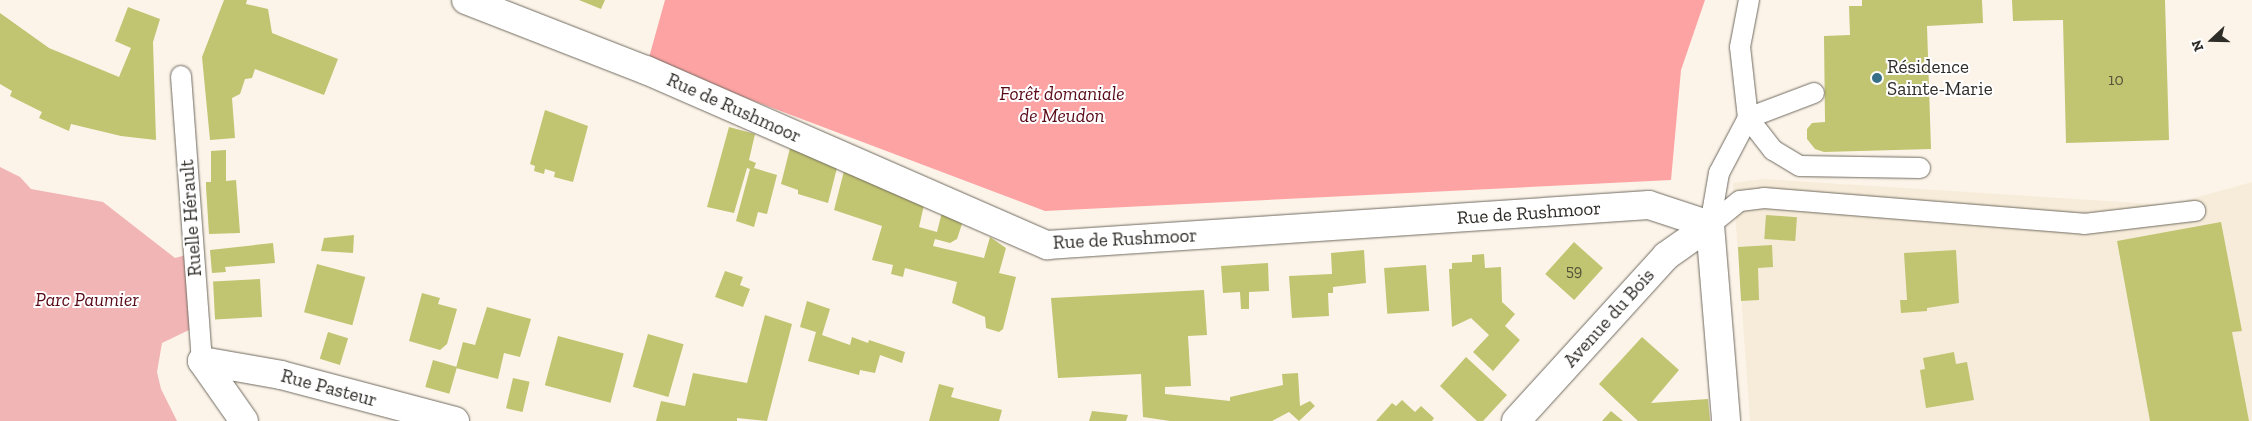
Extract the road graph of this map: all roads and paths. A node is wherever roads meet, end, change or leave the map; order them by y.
1 (466, 0) edge
2 (1749, 0) edge
3 (181, 76) dead end
4 (1814, 92) dead end
5 (1748, 118) junction
6 (1920, 168) dead end
7 (2195, 211) dead end
8 (1710, 225) junction
9 (202, 361) junction
10 (244, 421) edge
11 (454, 421) edge
12 (1516, 421) edge
13 (1726, 421) edge

1 - 8 street, Rue de Rushmoor
2 - 5 lane
3 - 9 lane, Ruelle Hérault
4 - 5 lane
5 - 6 lane
5 - 8 lane
7 - 8 lane
8 - 12 street, Avenue du Bois
8 - 13 street
9 - 10 street
9 - 11 street, Rue Pasteur

